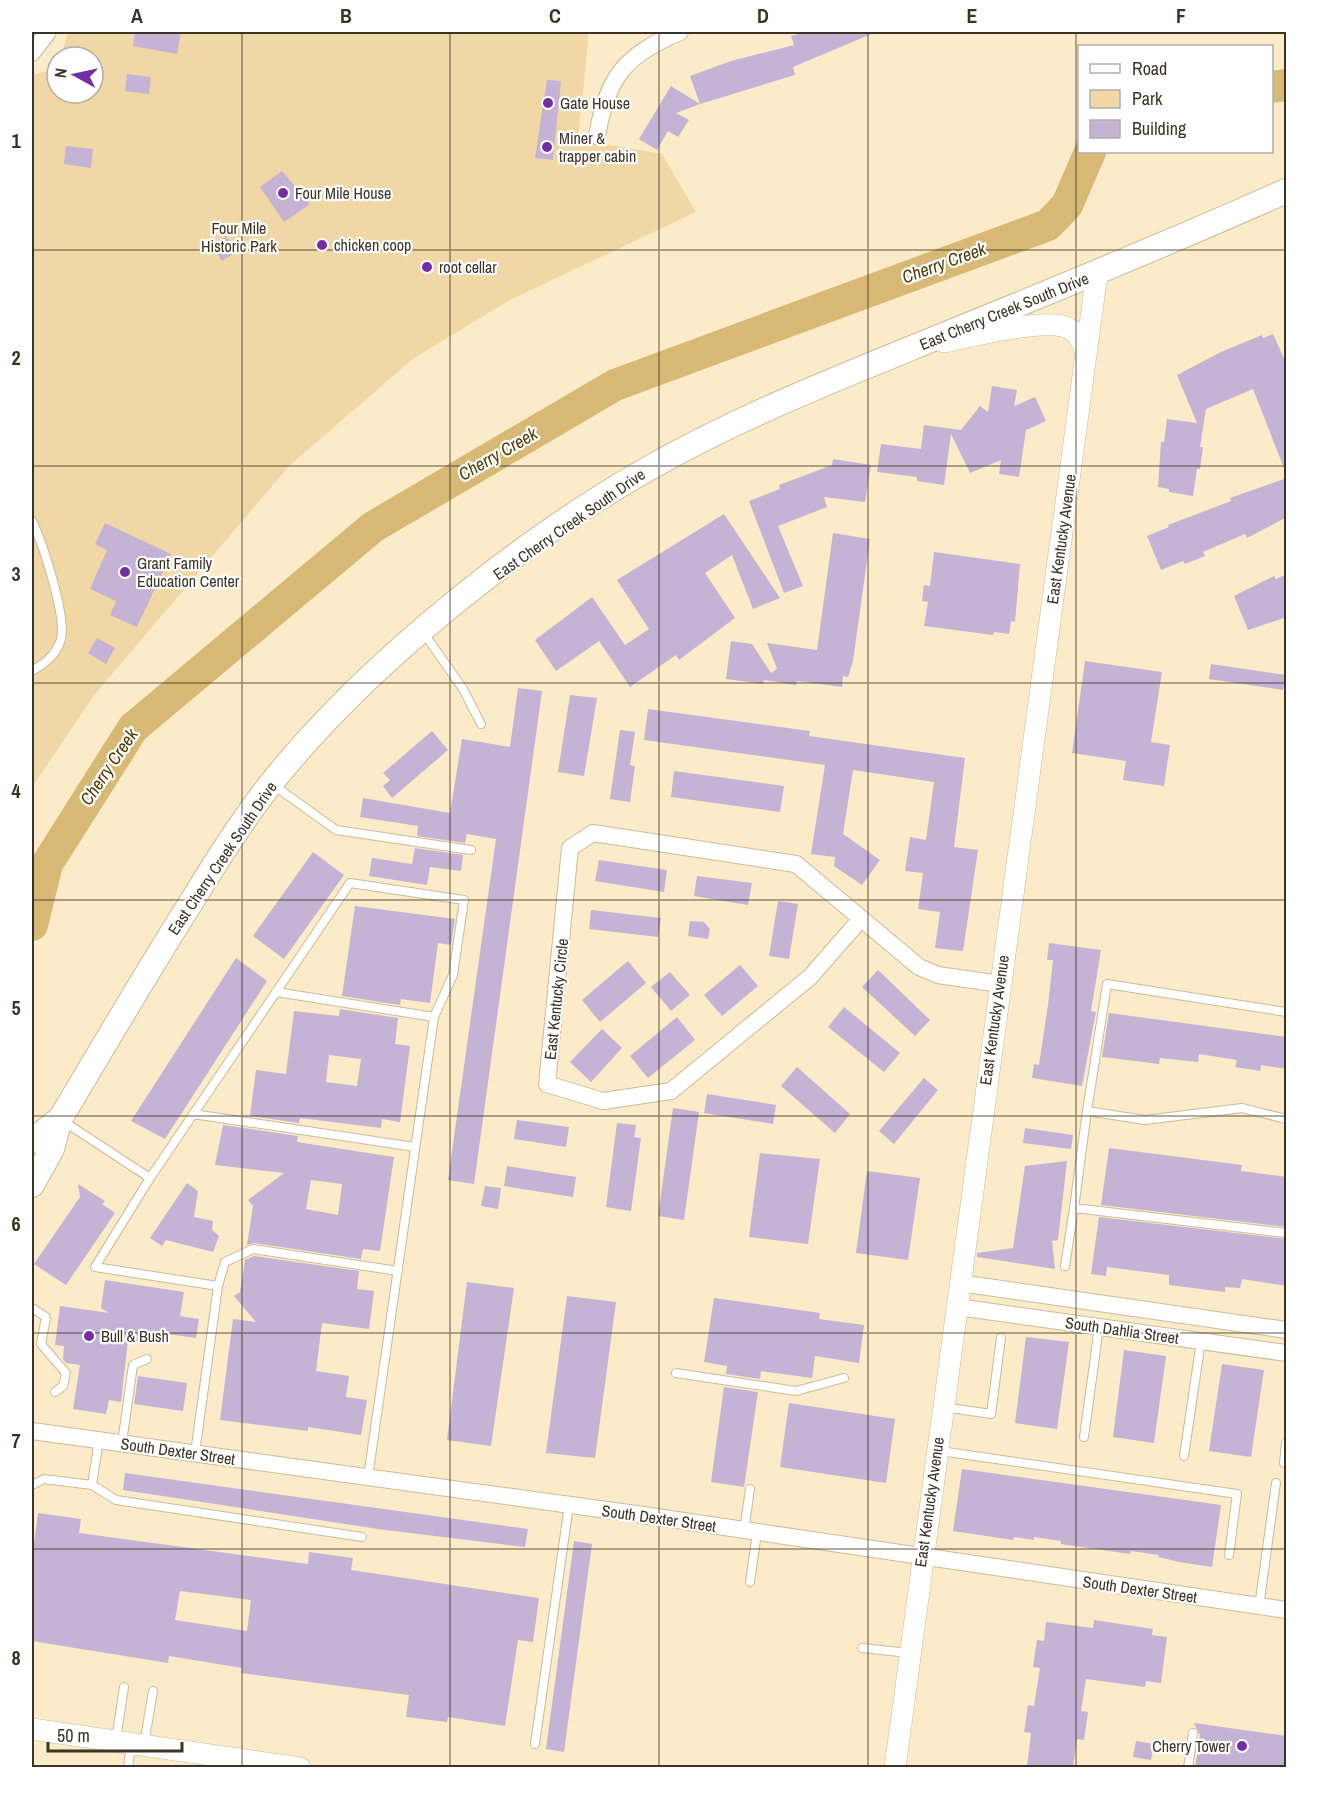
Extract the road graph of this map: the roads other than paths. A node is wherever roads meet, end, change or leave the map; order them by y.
1 (48, 32) edge
2 (680, 32) edge
3 (32, 52) edge
4 (597, 136) dead end
5 (1287, 191) edge
6 (1097, 273) junction
7 (908, 349) junction
8 (1086, 353) junction
9 (32, 521) edge
10 (423, 632) junction
11 (32, 671) edge
12 (481, 724) dead end
13 (272, 784) junction
14 (471, 850) dead end
15 (860, 920) junction
16 (1000, 984) junction
17 (276, 992) junction
18 (1287, 1012) edge
19 (434, 1017) junction
20 (1087, 1110) junction
21 (193, 1114) junction
22 (60, 1119) junction
23 (1287, 1119) edge
24 (32, 1141) edge
25 (415, 1147) junction
26 (150, 1178) junction
27 (32, 1185) edge
28 (1074, 1208) junction
29 (1287, 1233) edge
30 (1065, 1266) dead end
31 (398, 1271) junction
32 (960, 1283) junction
33 (218, 1286) junction
34 (957, 1307) junction
35 (32, 1308) edge
36 (1099, 1327) junction
37 (1287, 1330) edge
38 (1001, 1338) dead end
39 (1201, 1341) junction
40 (1287, 1353) edge
41 (147, 1359) dead end
42 (676, 1373) dead end
43 (844, 1378) dead end
44 (55, 1392) dead end
45 (942, 1407) junction
46 (32, 1431) edge
47 (1084, 1437) dead end
48 (99, 1440) junction
49 (122, 1443) junction
50 (1287, 1443) edge
51 (936, 1451) junction
52 (195, 1453) junction
53 (1184, 1456) dead end
54 (1284, 1463) dead end
55 (368, 1477) junction
56 (1276, 1482) dead end
57 (32, 1485) edge
58 (92, 1485) junction
59 (750, 1489) dead end
60 (569, 1505) junction
61 (750, 1532) junction
62 (362, 1537) dead end
63 (1229, 1555) dead end
64 (922, 1558) junction
65 (750, 1582) dead end
66 (1259, 1606) junction
67 (1287, 1610) edge
68 (862, 1648) dead end
69 (909, 1653) junction
70 (124, 1687) dead end
71 (153, 1691) dead end
72 (32, 1730) edge
73 (1193, 1733) dead end
74 (130, 1743) junction
75 (535, 1744) dead end
76 (262, 1765) edge
77 (128, 1767) edge
78 (300, 1767) edge
79 (895, 1767) edge
80 (1188, 1767) edge

1 - 3 street
2 - 4 street
5 - 6 main road, East Cherry Creek South Drive
6 - 7 main road, East Cherry Creek South Drive
6 - 8 street, East Kentucky Avenue
7 - 8 street
7 - 10 main road, East Cherry Creek South Drive
8 - 16 street, East Kentucky Avenue
9 - 11 lane
10 - 12 lane
10 - 13 main road, East Cherry Creek South Drive
13 - 14 lane
13 - 22 main road, East Cherry Creek South Drive
15 - 15 street, East Kentucky Circle
15 - 16 street, East Kentucky Circle
16 - 32 street, East Kentucky Avenue
17 - 19 lane
17 - 19 lane
17 - 21 lane
18 - 20 lane
19 - 25 lane
20 - 23 lane
20 - 28 lane
21 - 25 lane
21 - 26 lane
22 - 24 main road, East Cherry Creek South Drive
22 - 26 lane
22 - 27 main road, East Cherry Creek South Drive
25 - 31 lane
26 - 33 lane
28 - 29 lane
28 - 30 lane
31 - 33 lane
31 - 55 lane
32 - 34 street, East Kentucky Avenue
32 - 37 street, South Dahlia Street
33 - 52 lane
34 - 36 street, South Dahlia Street
34 - 45 street, East Kentucky Avenue
35 - 44 lane
36 - 39 street, South Dahlia Street
36 - 47 lane
38 - 45 lane
39 - 40 street, South Dahlia Street
39 - 53 lane
41 - 49 lane
42 - 43 lane
45 - 51 street, East Kentucky Avenue
46 - 48 street, South Dexter Street
48 - 49 street, South Dexter Street
48 - 58 lane
49 - 52 street, South Dexter Street
50 - 54 lane
51 - 63 lane
51 - 64 street, East Kentucky Avenue
52 - 55 street, South Dexter Street
55 - 60 street, South Dexter Street
56 - 66 lane
57 - 58 lane
58 - 62 lane
59 - 61 lane
60 - 61 street, South Dexter Street
60 - 75 lane
61 - 64 street, South Dexter Street
61 - 65 lane
64 - 66 street, South Dexter Street
64 - 69 street, East Kentucky Avenue
66 - 67 street, South Dexter Street
68 - 69 lane
69 - 79 street, East Kentucky Avenue
70 - 74 lane
71 - 74 lane
72 - 74 street
73 - 80 lane
74 - 76 street
74 - 77 lane
76 - 78 street

